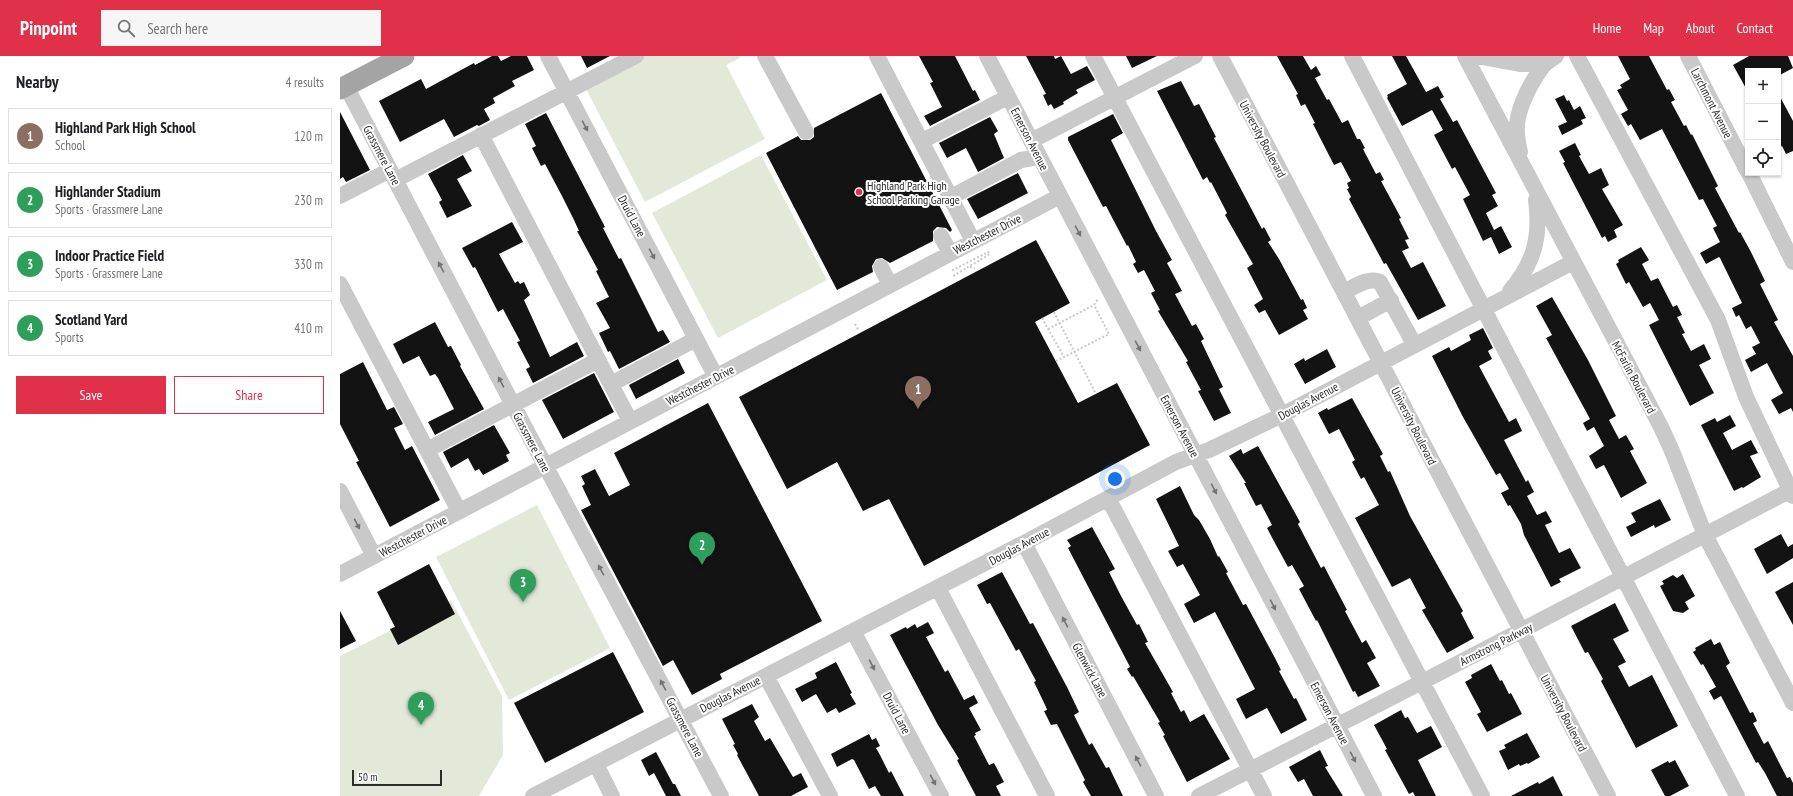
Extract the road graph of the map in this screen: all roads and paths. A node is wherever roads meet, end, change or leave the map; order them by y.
1 (404, 56) edge
2 (548, 56) edge
3 (636, 56) edge
4 (766, 56) edge
5 (877, 56) edge
6 (987, 56) edge
7 (1094, 56) edge
8 (1195, 56) edge
9 (1220, 56) edge
10 (1352, 56) edge
11 (1465, 56) edge
12 (1476, 56) edge
13 (1577, 56) edge
14 (1688, 56) edge
15 (1550, 60) edge
16 (378, 62) edge
17 (343, 88) edge
18 (567, 92) junction
19 (1008, 97) junction
20 (1115, 98) junction
21 (806, 132) dead end
22 (481, 135) junction
23 (922, 141) junction
24 (1031, 141) junction
25 (1039, 157) junction
26 (1745, 166) edge
27 (1525, 169) junction
28 (393, 175) junction
29 (1750, 176) edge
30 (340, 196) edge
31 (1060, 196) junction
32 (951, 197) junction
33 (941, 236) dead end
34 (973, 241) junction
35 (951, 260) junction
36 (1573, 262) junction
37 (1793, 262) edge
38 (881, 267) dead end
39 (970, 267) junction
40 (975, 268) dead end
41 (953, 276) dead end
42 (340, 284) edge
43 (890, 285) junction
44 (1344, 292) junction
45 (1504, 297) junction
46 (1391, 300) junction
47 (1484, 308) junction
48 (1054, 312) dead end
49 (1042, 318) dead end
50 (1358, 318) junction
51 (1060, 323) junction
52 (855, 324) dead end
53 (1048, 329) junction
54 (859, 331) dead end
55 (696, 339) junction
56 (1414, 344) junction
57 (1074, 351) junction
58 (1064, 357) junction
59 (598, 360) junction
60 (1056, 361) dead end
61 (1381, 362) junction
62 (716, 377) junction
63 (611, 384) junction
64 (1096, 394) dead end
65 (513, 405) junction
66 (1282, 415) junction
67 (630, 421) junction
68 (427, 450) junction
69 (1196, 455) junction
70 (546, 466) junction
71 (340, 491) edge
72 (1792, 491) edge
73 (1108, 498) junction
74 (459, 511) junction
75 (1705, 535) junction
76 (1024, 543) junction
77 (374, 556) junction
78 (340, 574) edge
79 (1624, 577) junction
80 (938, 588) junction
81 (853, 631) junction
82 (1520, 631) junction
83 (766, 676) junction
84 (1422, 682) junction
85 (1793, 703) edge
86 (681, 719) junction
87 (1336, 725) junction
88 (596, 764) junction
89 (1250, 770) junction
90 (534, 796) edge
91 (612, 796) edge
92 (721, 796) edge
93 (830, 796) edge
94 (941, 796) edge
95 (1047, 796) edge
96 (1156, 796) edge
97 (1199, 796) edge
98 (1264, 796) edge
99 (1374, 796) edge
100 (1482, 796) edge
101 (1608, 796) edge
102 (1737, 796) edge

1 - 16 main road
2 - 18 street, Druid Lane
3 - 18 street
4 - 21 street
5 - 23 street
6 - 19 street, Emerson Avenue
7 - 20 street
8 - 20 street
9 - 44 street, University Boulevard
10 - 47 street
11 - 27 street, McFarlin Boulevard
12 - 15 street, Douglas Avenue
13 - 72 street
14 - 26 street, Larchmont Avenue
15 - 27 street, Douglas Avenue
16 - 17 main road
17 - 28 street, Grassmere Lane
18 - 22 street
18 -> 55 street, Druid Lane
19 - 23 street
19 - 24 street, Emerson Avenue
20 - 24 street
20 - 66 street
22 - 28 street
22 - 59 street
23 - 32 street
24 - 25 street, Emerson Avenue
25 - 31 street, Emerson Avenue
25 - 32 street
27 - 36 street, McFarlin Boulevard
27 - 45 street, Douglas Avenue
28 - 30 street
65 -> 28 street, Grassmere Lane
29 - 37 street, Larchmont Avenue
31 - 34 street, Westchester Drive
31 -> 69 street, Emerson Avenue
32 - 34 street
33 - 35 street
34 - 35 street, Westchester Drive
35 - 39 path
35 - 43 street, Westchester Drive
36 - 45 street, Douglas Avenue
36 - 75 street, McFarlin Boulevard
38 - 43 street
39 - 40 path
39 - 41 path
42 - 68 street
43 - 62 street, Westchester Drive
44 - 46 street
44 - 50 street, University Boulevard
45 - 47 street, Douglas Avenue
46 - 50 street
46 - 56 street
47 - 56 street, Douglas Avenue
47 - 79 street
48 - 51 path
49 - 53 path
50 - 61 street, University Boulevard
51 - 53 path
51 - 57 path
51 - 57 path
52 - 54 path
53 - 58 path
55 - 62 street, Druid Lane
55 - 63 street
56 - 61 street, Douglas Avenue
57 - 58 path
57 - 64 path
58 - 60 path
59 - 63 street
59 - 65 street
61 - 66 street, Douglas Avenue
61 - 82 street, University Boulevard
62 - 67 street, Westchester Drive
63 - 67 street
65 - 68 street
65 - 70 street, Grassmere Lane
66 - 69 street, Douglas Avenue
66 - 84 street
67 - 70 street, Westchester Drive
68 - 74 street
69 - 73 street, Douglas Avenue
69 -> 87 street, Emerson Avenue
70 - 74 street, Westchester Drive
86 -> 70 street, Grassmere Lane
71 -> 77 street
72 - 75 street, Armstrong Parkway
73 - 76 street, Douglas Avenue
73 - 89 street
74 - 77 street, Westchester Drive
75 - 79 street, Armstrong Parkway
75 - 85 street, McFarlin Boulevard
76 - 80 street, Douglas Avenue
96 -> 76 street, Glenwick Lane
77 - 78 street, Westchester Drive
79 - 82 street, Armstrong Parkway
79 - 102 street
80 - 81 street, Douglas Avenue
80 - 95 street
81 - 83 street, Douglas Avenue
81 -> 94 street, Druid Lane
82 - 84 street, Armstrong Parkway
82 - 101 street, University Boulevard
83 - 86 street, Douglas Avenue
83 - 93 street
84 - 87 street, Armstrong Parkway
84 - 100 street
86 - 88 street, Douglas Avenue
86 - 92 street, Grassmere Lane
87 - 89 street, Armstrong Parkway
87 -> 99 street, Emerson Avenue
88 - 90 street, Douglas Avenue
88 - 91 street
89 - 97 street, Armstrong Parkway
89 - 98 street

